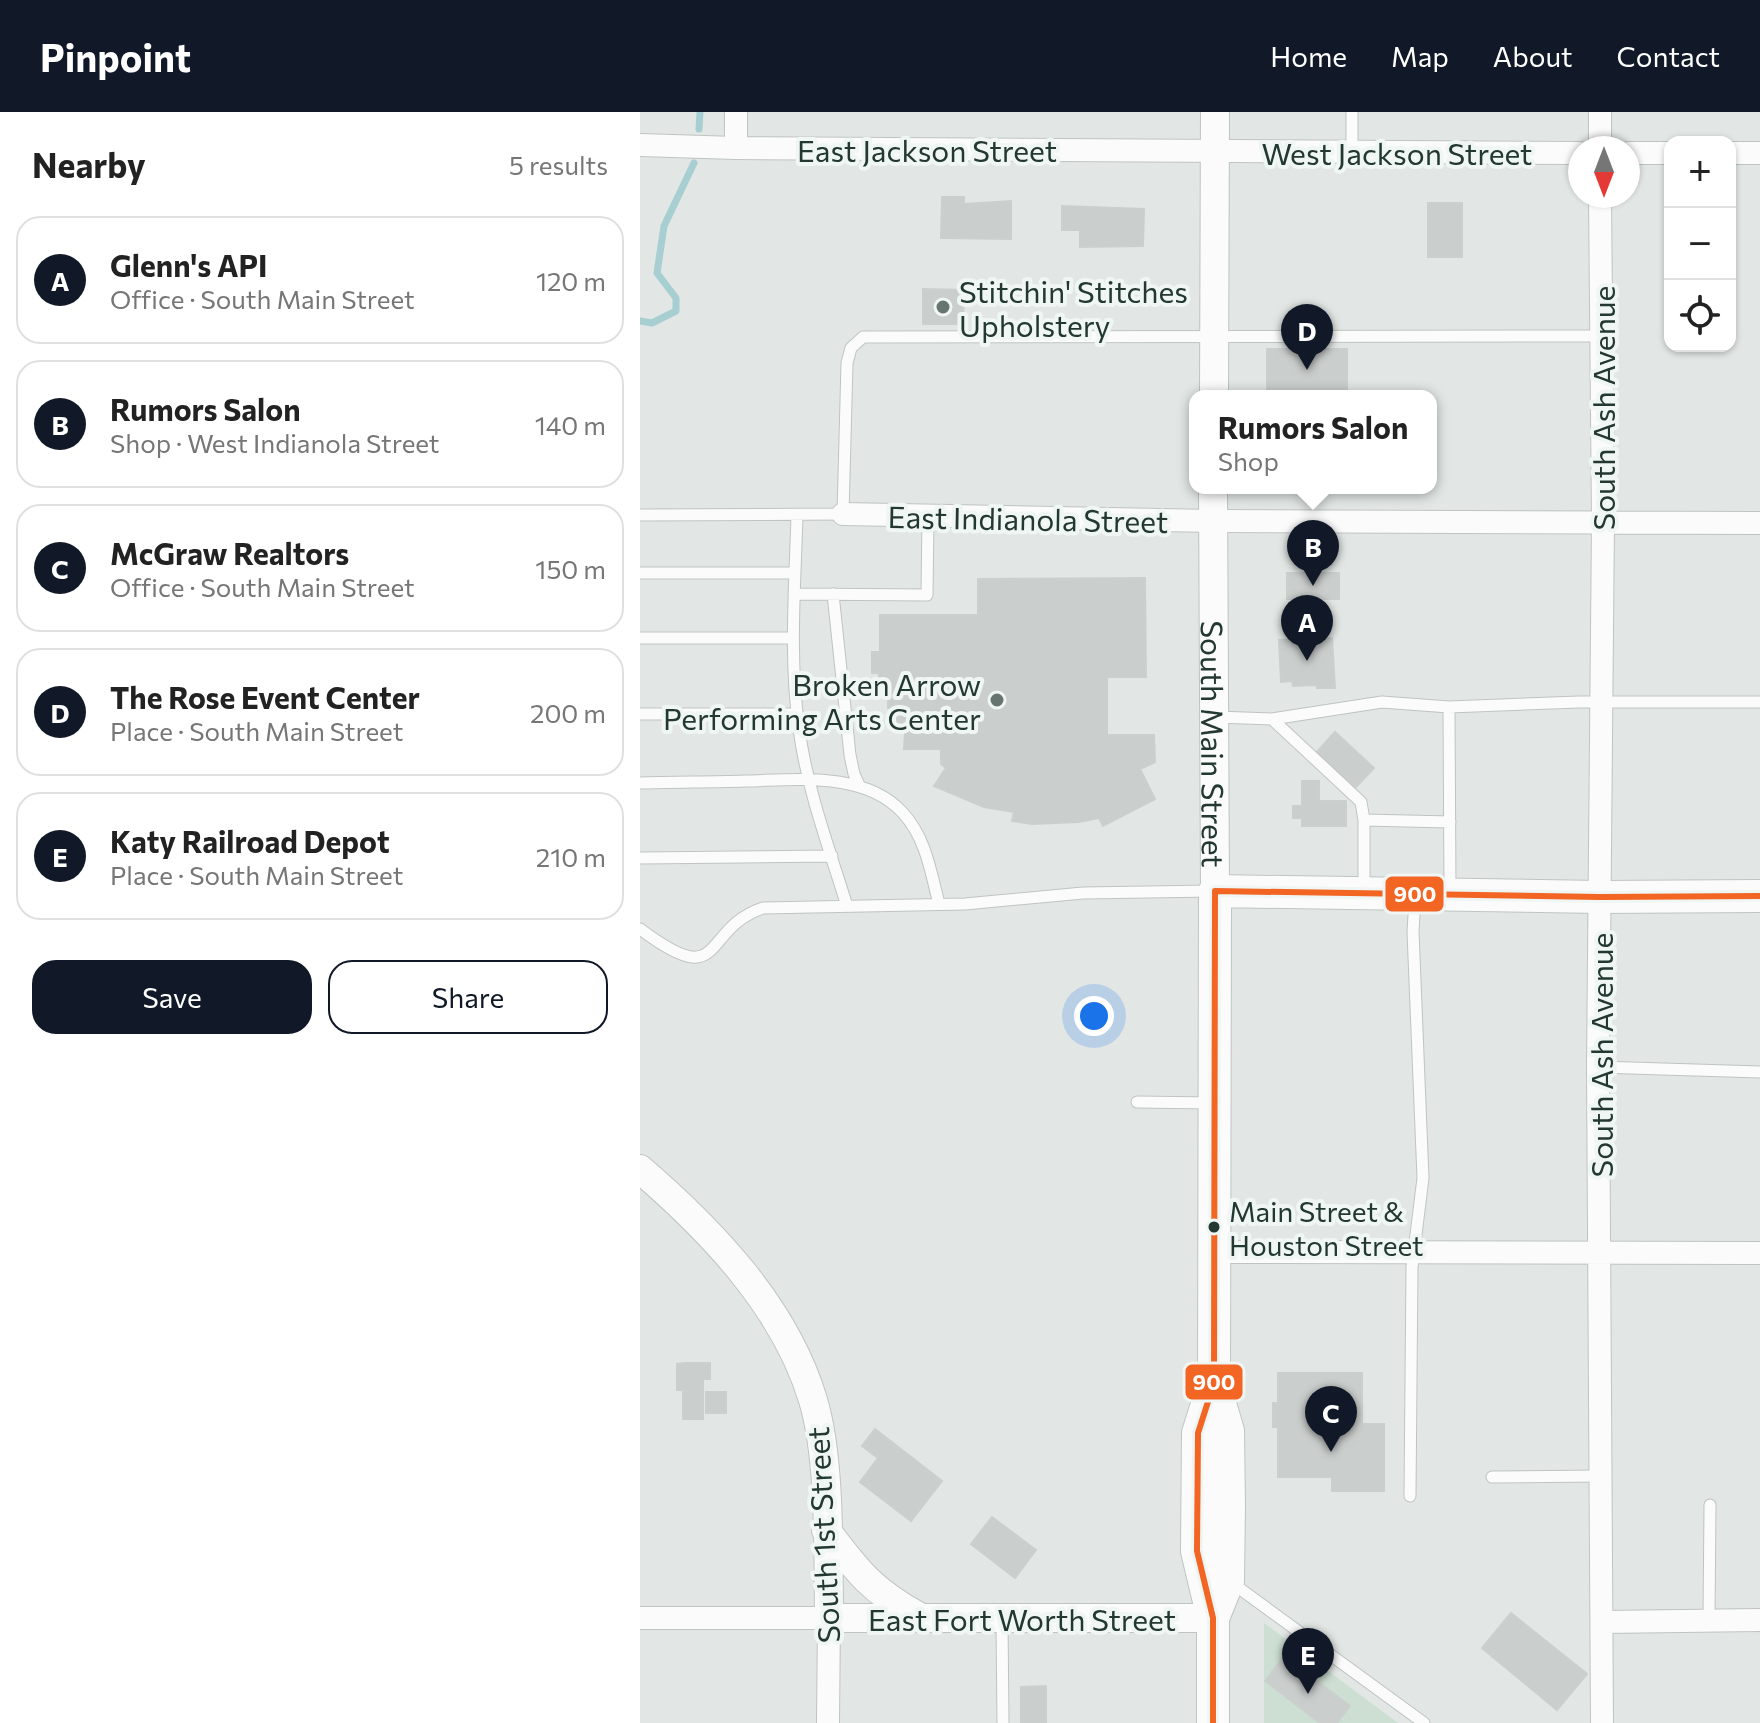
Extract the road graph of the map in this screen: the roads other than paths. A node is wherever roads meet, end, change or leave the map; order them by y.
1 (736, 112) edge
2 (1215, 112) edge
3 (1352, 112) edge
4 (1600, 112) edge
5 (1600, 136) edge
6 (640, 145) edge
7 (736, 148) junction
8 (1215, 151) junction
9 (1352, 152) junction
10 (1568, 153) edge
11 (1640, 153) edge
12 (1664, 153) edge
13 (1736, 153) edge
14 (1760, 153) edge
15 (1600, 208) edge
16 (1214, 335) junction
17 (1601, 336) junction
18 (1214, 390) edge
19 (1213, 494) edge
20 (843, 514) junction
21 (640, 515) edge
22 (797, 515) junction
23 (928, 517) junction
24 (1213, 521) junction
25 (1603, 521) junction
26 (1760, 523) edge
27 (640, 573) edge
28 (795, 573) junction
29 (794, 594) junction
30 (833, 594) junction
31 (640, 638) edge
32 (793, 638) junction
33 (1602, 702) junction
34 (1760, 702) edge
35 (1449, 707) junction
36 (640, 714) edge
37 (797, 714) junction
38 (1213, 717) junction
39 (1272, 719) junction
40 (810, 780) junction
41 (640, 783) edge
42 (860, 787) junction
43 (1364, 820) junction
44 (1450, 822) junction
45 (832, 856) junction
46 (640, 858) edge
47 (1215, 891) junction
48 (1364, 893) junction
49 (1415, 894) junction
50 (1450, 894) junction
51 (1760, 896) edge
52 (1600, 897) junction
53 (939, 904) junction
54 (847, 906) junction
55 (640, 929) edge
56 (1598, 1067) junction
57 (1760, 1072) edge
58 (1137, 1102) dead end
59 (1215, 1103) junction
60 (640, 1169) edge
61 (1214, 1252) junction
62 (1413, 1253) junction
63 (1601, 1253) junction
64 (1760, 1253) edge
65 (1214, 1383) junction
66 (1601, 1476) junction
67 (1492, 1477) dead end
68 (1410, 1496) dead end
69 (1710, 1505) dead end
70 (826, 1530) junction
71 (1228, 1581) junction
72 (640, 1618) edge
73 (829, 1618) junction
74 (922, 1618) junction
75 (1002, 1618) junction
76 (1213, 1618) junction
77 (1709, 1619) junction
78 (1760, 1620) edge
79 (1602, 1622) junction
80 (828, 1723) edge
81 (1003, 1723) edge
82 (1213, 1723) edge
83 (1424, 1723) edge
84 (1602, 1723) edge

1 - 7 street
2 - 8 street
3 - 9 lane
4 - 5 street
6 - 7 street, East Jackson Street
7 - 8 street, East Jackson Street
8 - 9 street, West Jackson Street
8 - 16 street
9 - 10 street, West Jackson Street
11 - 12 street
13 - 14 street
15 - 17 street, South Ash Avenue
16 - 17 lane
16 - 18 street
16 - 20 lane
17 - 25 street, South Ash Avenue
19 - 24 street, South Main Street
20 - 22 lane
20 - 23 street, East Indianola Street
21 - 22 lane
22 - 28 lane
23 - 24 street, East Indianola Street
23 - 30 lane
24 - 25 street, East Indianola Street
24 - 38 street, South Main Street
25 - 26 street, East Indianola Street
25 - 33 street, South Ash Avenue
27 - 28 lane
28 - 29 lane
29 - 30 lane
29 - 32 lane
30 - 42 lane
31 - 32 lane
32 - 37 lane
33 - 34 lane
33 - 35 lane
33 - 52 street, South Ash Avenue
35 - 39 lane
35 - 44 lane
36 - 37 lane
37 - 40 lane
38 - 39 lane
38 - 47 street, South Main Street
39 - 43 lane
40 - 41 lane
40 - 42 lane
40 - 45 lane
42 - 53 lane
43 - 44 lane
43 - 48 lane
44 - 50 lane
45 - 46 lane
45 - 54 lane
47 - 48 main road
47 - 53 lane
47 - 59 main road, South Main Street
48 - 49 main road
49 - 50 main road
49 - 62 lane
50 - 52 main road
51 - 52 main road
52 - 56 street, South Ash Avenue
53 - 54 lane
54 - 55 lane
56 - 57 lane
56 - 63 street, South Ash Avenue
58 - 59 lane
59 - 61 main road, South Main Street
60 - 70 street, South 1st Street
61 - 62 street
61 - 65 main road, South Main Street
62 - 63 street
62 - 68 lane
63 - 64 street
63 - 66 street, South Ash Avenue
65 - 71 main road, South Main Street
65 - 76 main road, South Main Street
66 - 67 lane
66 - 79 street, South Ash Avenue
69 - 77 lane
70 - 73 street, South 1st Street
70 - 74 street
71 - 76 main road, South Main Street
71 - 83 lane
72 - 73 street, East Fort Worth Street
73 - 74 street, East Fort Worth Street
73 - 80 street, South 1st Street
74 - 75 street, East Fort Worth Street
75 - 76 street, East Fort Worth Street
75 - 81 lane
76 - 82 main road, South Main Street
77 - 78 street
77 - 79 street
79 - 84 street, South Ash Avenue

